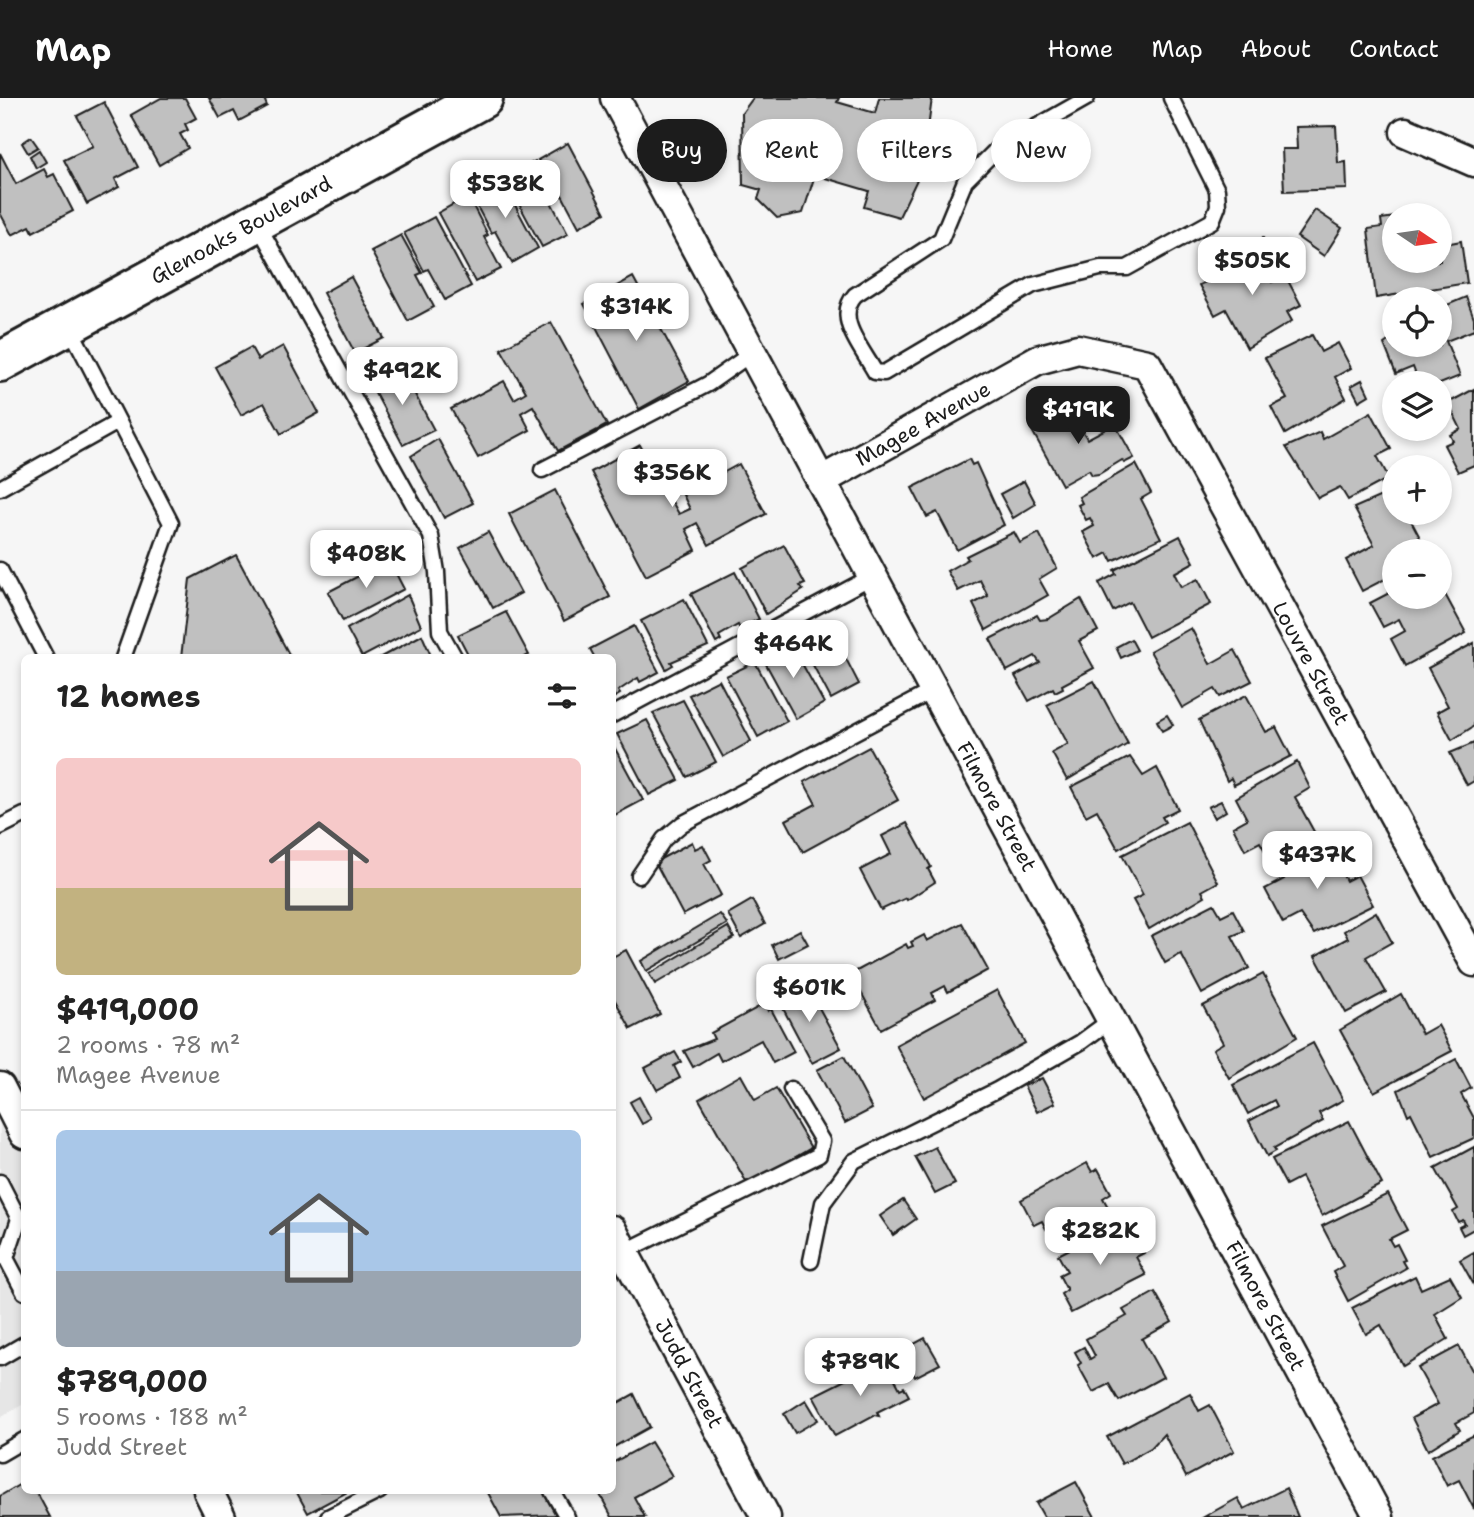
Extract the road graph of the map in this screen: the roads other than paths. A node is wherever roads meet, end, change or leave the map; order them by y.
1 (483, 98) edge
2 (615, 98) edge
3 (1087, 98) edge
4 (1171, 98) edge
5 (1405, 132) dead end
6 (1474, 162) edge
7 (256, 222) junction
8 (68, 324) junction
9 (752, 353) junction
10 (0, 362) edge
11 (1147, 364) joint
12 (118, 422) junction
13 (542, 470) dead end
14 (821, 481) junction
15 (0, 488) edge
16 (0, 570) edge
17 (873, 576) junction
18 (44, 654) edge
19 (124, 654) edge
20 (453, 654) edge
21 (934, 690) junction
22 (616, 713) edge
23 (21, 816) edge
24 (0, 827) edge
25 (639, 876) dead end
26 (1474, 962) edge
27 (1111, 1020) junction
28 (0, 1087) edge
29 (791, 1089) dead end
30 (21, 1128) edge
31 (0, 1182) edge
32 (618, 1241) edge
33 (3, 1260) edge
34 (811, 1261) dead end
35 (21, 1287) edge
36 (21, 1346) edge
37 (0, 1358) edge
38 (21, 1442) edge
39 (0, 1454) edge
40 (210, 1494) edge
41 (374, 1494) edge
42 (554, 1494) edge
43 (221, 1517) edge
44 (328, 1517) edge
45 (567, 1517) edge
46 (766, 1517) edge
47 (1379, 1517) edge

1 - 7 main road, Glenoaks Boulevard
2 - 9 street, Filmore Street
3 - 4 lane
5 - 6 street
7 - 8 main road, Glenoaks Boulevard
7 - 20 lane
8 - 10 main road, Glenoaks Boulevard
8 - 12 lane
9 - 13 lane
9 - 14 street, Filmore Street
11 - 14 street, Magee Avenue
11 - 26 street, Louvre Street
12 - 15 lane
12 - 19 lane
14 - 17 street, Filmore Street
16 - 18 lane
17 - 21 street, Filmore Street
17 - 22 lane
21 - 25 lane
21 - 27 street, Filmore Street
23 - 24 lane
27 - 34 lane
27 - 47 street, Filmore Street
28 - 30 street
29 - 32 lane
31 - 33 lane
32 - 46 street, Judd Street
33 - 35 lane
36 - 37 lane
38 - 39 lane
40 - 43 street
41 - 44 lane
42 - 45 lane

